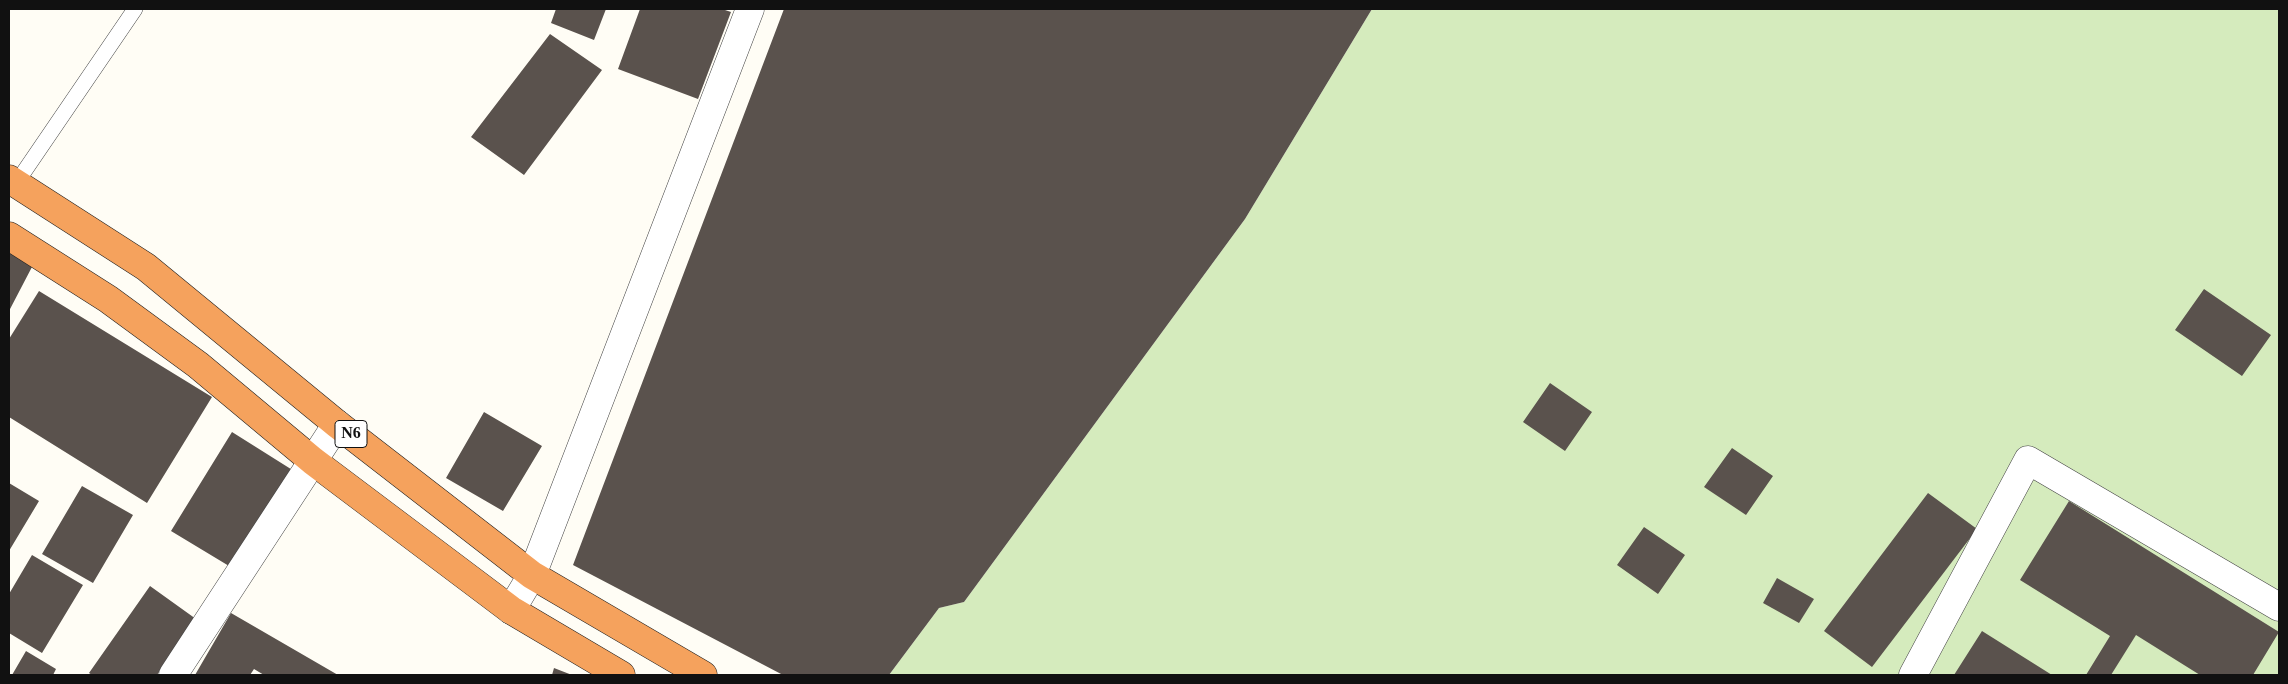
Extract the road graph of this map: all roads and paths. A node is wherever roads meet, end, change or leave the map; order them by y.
1 (136, 9) edge
2 (750, 9) edge
3 (13, 180) edge
4 (9, 236) edge
5 (337, 424) junction
6 (313, 461) junction
7 (532, 575) junction
8 (2279, 607) edge
9 (510, 610) junction
10 (173, 675) edge
11 (622, 675) edge
12 (704, 675) edge
13 (1913, 675) edge

1 - 3 lane
2 - 7 street
3 - 5 highway, N6
4 - 6 highway, N6
5 - 6 street
5 - 7 highway, N6
6 - 9 highway, N6
6 - 10 street
7 - 9 street
7 - 12 highway, N6
8 - 13 street
9 - 11 highway, N6

